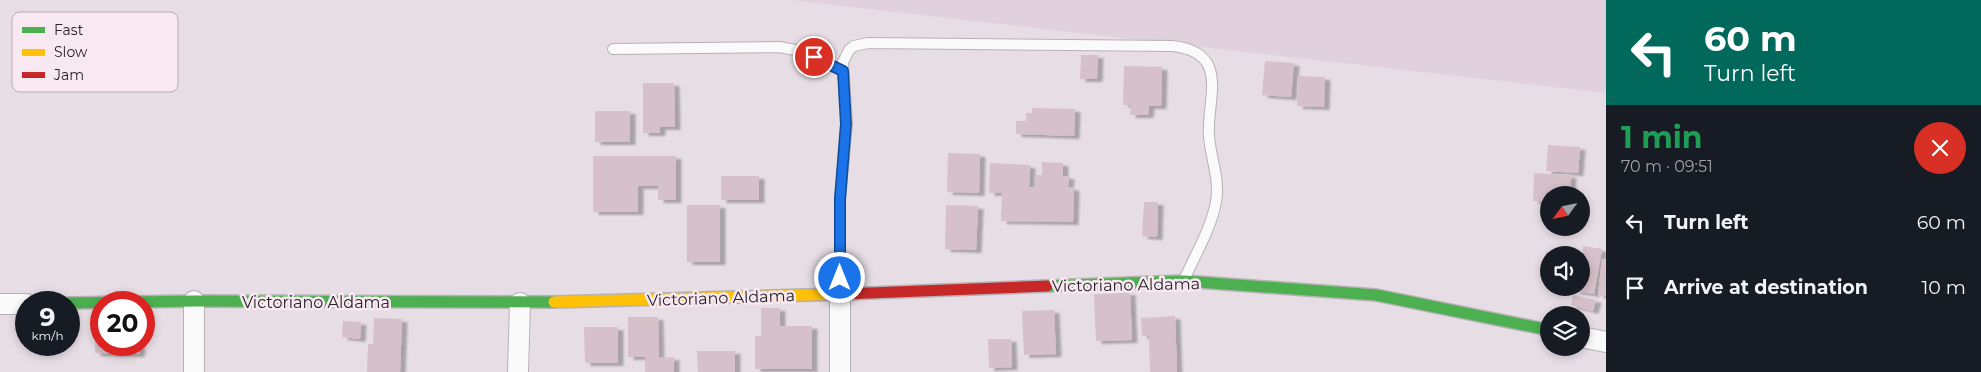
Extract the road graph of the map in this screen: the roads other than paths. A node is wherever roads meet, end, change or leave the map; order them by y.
1 (613, 49) dead end
2 (843, 71) junction
3 (1184, 281) junction
4 (840, 294) junction
5 (194, 301) junction
6 (80, 303) edge
7 (520, 303) junction
8 (0, 304) edge
9 (15, 304) edge
10 (1540, 328) edge
11 (1590, 339) edge
12 (1606, 342) edge
13 (194, 372) edge
14 (518, 372) edge
15 (840, 372) edge

1 - 2 lane
2 - 3 lane
2 - 4 lane
3 - 4 street, Victoriano Aldama
3 - 10 street, Victoriano Aldama
4 - 7 street, Victoriano Aldama
4 - 15 street
5 - 6 street, Victoriano Aldama
5 - 7 street, Victoriano Aldama
5 - 13 street
7 - 14 street
8 - 9 street
11 - 12 street

